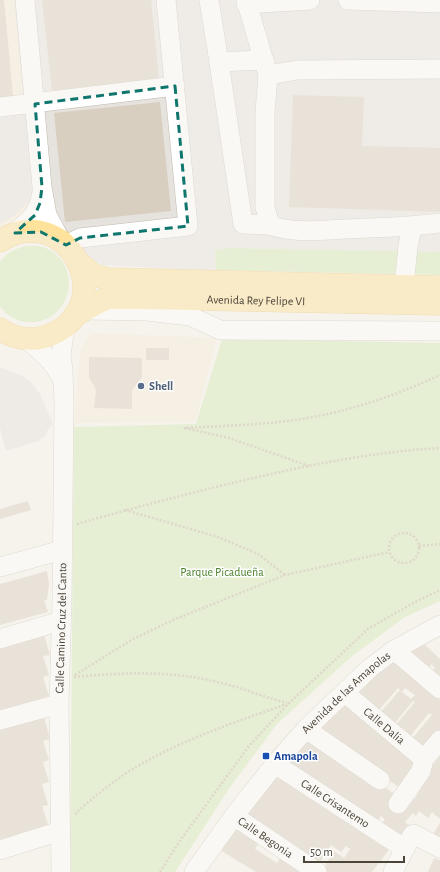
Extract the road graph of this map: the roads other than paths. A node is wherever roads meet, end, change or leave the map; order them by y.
1 (25, 0) edge
2 (166, 0) edge
3 (209, 0) edge
4 (310, 0) edge
5 (348, 0) edge
6 (246, 2) edge
7 (440, 3) edge
8 (219, 62) junction
9 (266, 68) junction
10 (440, 69) edge
11 (175, 86) junction
12 (35, 104) junction
13 (0, 107) edge
14 (42, 187) junction
15 (440, 223) edge
16 (270, 225) junction
17 (412, 227) junction
18 (8, 237) edge
19 (64, 243) junction
20 (80, 264) junction
21 (404, 286) junction
22 (440, 287) edge
23 (440, 304) edge
24 (75, 317) junction
25 (440, 332) edge
26 (8, 334) edge
27 (64, 384) junction
28 (62, 550) junction
29 (0, 567) edge
30 (61, 621) junction
31 (440, 625) edge
32 (0, 639) edge
33 (394, 650) junction
34 (440, 689) edge
35 (345, 693) junction
36 (59, 704) junction
37 (0, 720) edge
38 (306, 729) junction
39 (440, 740) edge
40 (424, 760) junction
41 (275, 764) junction
42 (380, 780) dead end
43 (398, 804) dead end
44 (234, 816) junction
45 (66, 824) junction
46 (400, 846) junction
47 (440, 848) edge
48 (0, 850) edge
49 (61, 872) edge
50 (194, 872) edge
51 (317, 872) edge
52 (393, 872) edge

1 - 12 street
2 - 11 street
3 - 8 street
4 - 6 street
5 - 7 street
6 - 9 street
8 - 9 street
8 - 16 street
9 - 10 street
9 - 16 street
11 - 12 street
11 - 19 street
12 - 13 street
12 - 14 street
14 - 18 street
14 - 19 street
15 - 17 street
16 - 17 street
17 - 21 street
18 - 19 main road
19 - 20 main road
20 - 21 main road, Avenida Rey Felipe VI
20 - 24 main road
21 - 22 main road, Avenida Rey Felipe VI
23 - 24 main road, Avenida Rey Felipe VI
24 - 25 street
24 - 26 main road, Avenida Rey Felipe VI
24 - 27 street, Calle Camino Cruz del Canto
26 - 27 street, Calle Camino Cruz del Canto
27 - 28 street, Calle Camino Cruz del Canto
28 - 29 street
28 - 30 street, Calle Camino Cruz del Canto
30 - 32 street
30 - 36 street, Calle Camino Cruz del Canto
31 - 33 street, Avenida de las Amapolas
33 - 34 street
33 - 35 street, Avenida de las Amapolas
35 - 38 street, Avenida de las Amapolas
35 - 40 street, Calle Dalia
36 - 37 street
36 - 45 street, Calle Camino Cruz del Canto
38 - 41 street, Avenida de las Amapolas
38 - 42 street
39 - 40 street
40 - 43 street
41 - 44 street, Avenida de las Amapolas
41 - 46 street, Calle Crisantemo
44 - 50 street, Avenida de las Amapolas
44 - 51 street, Calle Begonia
45 - 48 street
45 - 49 street, Calle Camino Cruz del Canto
46 - 47 street
46 - 52 street

